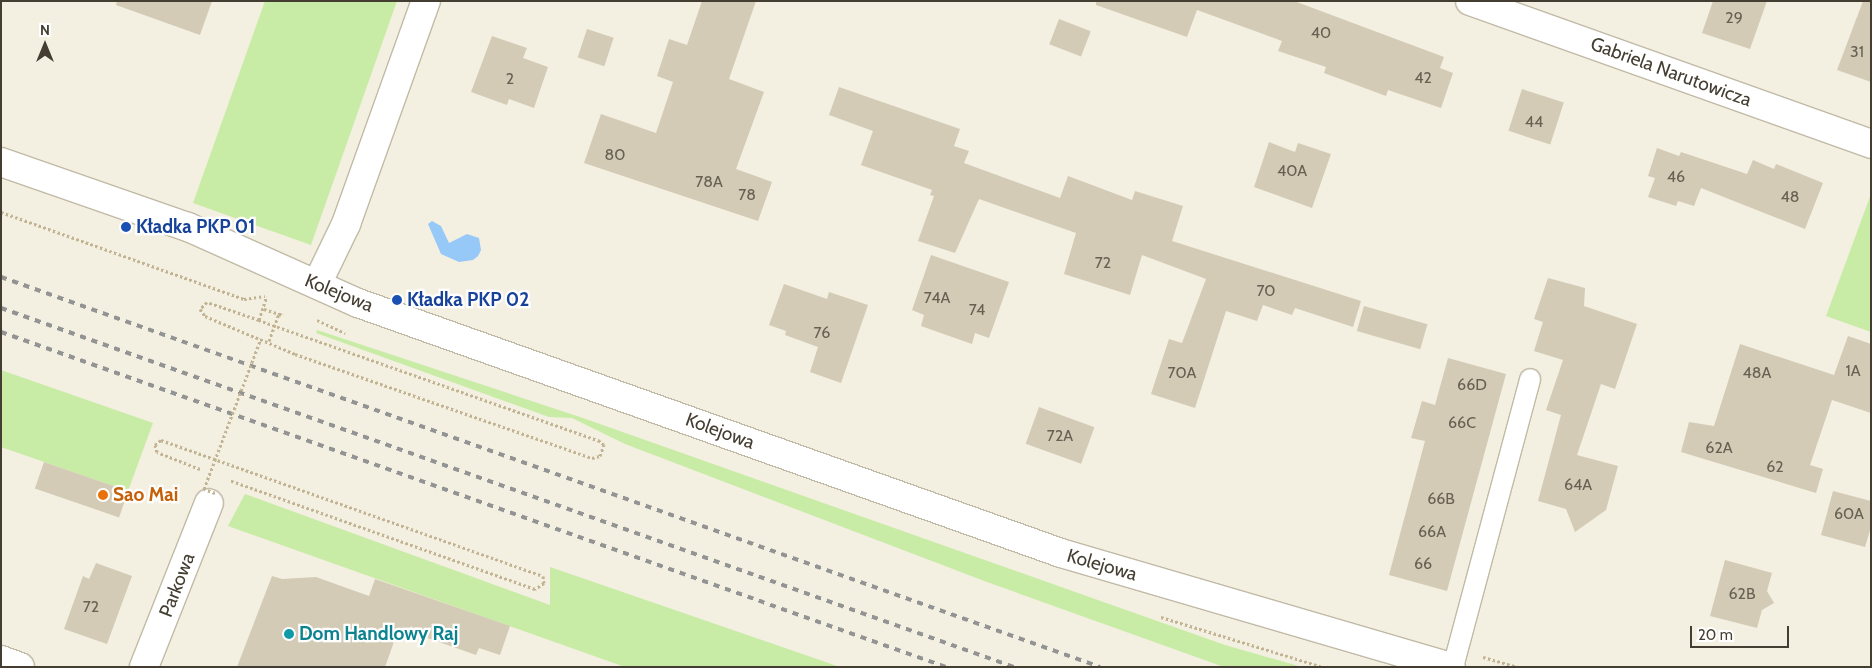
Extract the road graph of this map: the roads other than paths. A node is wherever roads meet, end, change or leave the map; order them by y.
1 (426, 1) edge
2 (1470, 1) edge
3 (1524, 10) edge
4 (1871, 144) edge
5 (1, 162) edge
6 (317, 284) junction
7 (1530, 379) dead end
8 (212, 498) road end
9 (1, 660) edge
10 (1454, 661) edge
11 (20, 667) edge
12 (144, 667) edge

1 - 6 street
2 - 3 street, Gabriela Narutowicza
3 - 4 street, Gabriela Narutowicza
5 - 6 street, Kolejowa
6 - 10 street, Kolejowa
7 - 10 lane
8 - 12 street, Parkowa
9 - 11 street

